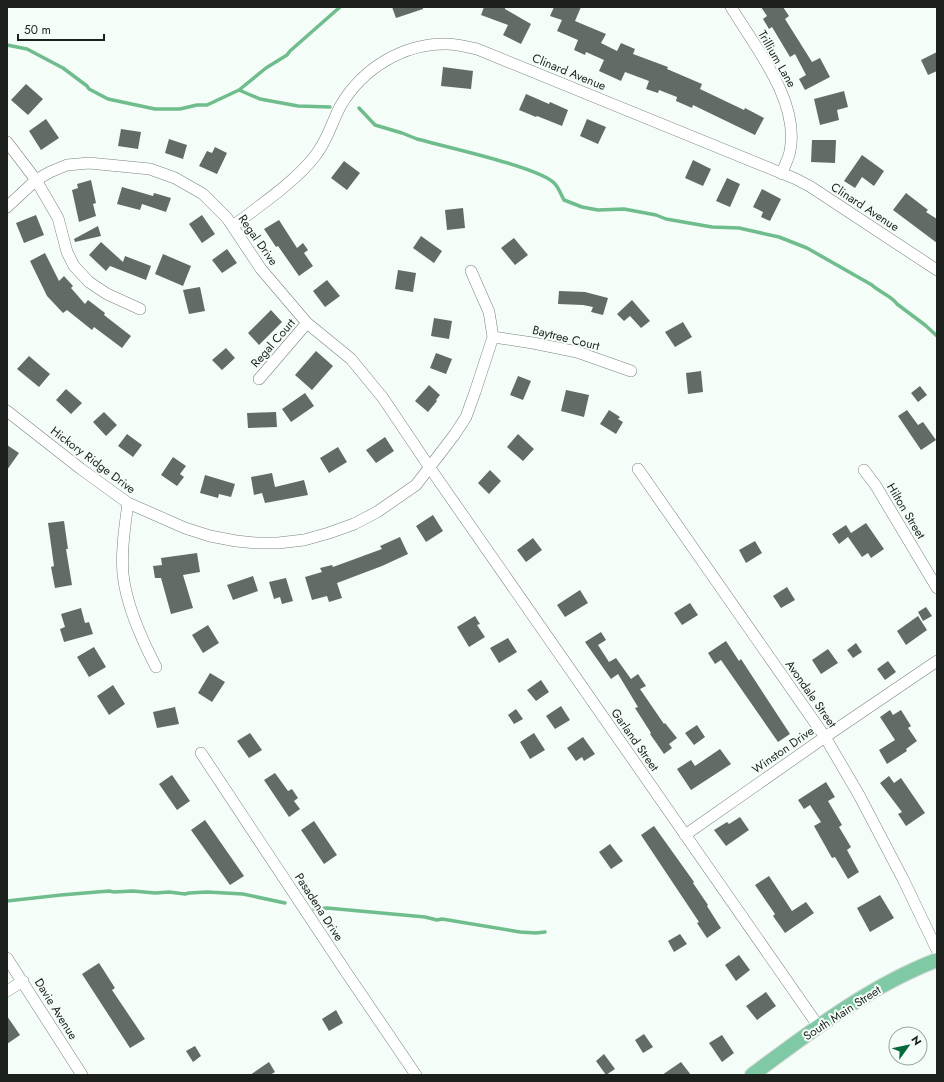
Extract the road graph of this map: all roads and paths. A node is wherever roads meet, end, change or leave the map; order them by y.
1 (730, 7) edge
2 (7, 142) edge
3 (782, 174) junction
4 (36, 180) junction
5 (7, 207) edge
6 (233, 226) junction
7 (937, 270) edge
8 (471, 271) dead end
9 (140, 309) dead end
10 (307, 324) junction
11 (493, 337) junction
12 (631, 371) dead end
13 (259, 379) dead end
14 (7, 411) edge
15 (430, 468) junction
16 (638, 469) dead end
17 (864, 470) dead end
18 (128, 503) junction
19 (937, 588) edge
20 (937, 661) edge
21 (156, 667) dead end
22 (825, 736) junction
23 (201, 753) dead end
24 (685, 835) junction
25 (937, 950) edge
26 (7, 958) edge
27 (937, 960) edge
28 (23, 981) junction
29 (7, 991) edge
30 (819, 1027) junction
31 (82, 1075) edge
32 (416, 1075) edge
33 (752, 1075) edge

1 - 3 street, Trillium Lane
2 - 4 street
3 - 6 street, Clinard Avenue
3 - 7 street, Clinard Avenue
4 - 5 street, Regal Drive
4 - 6 street, Regal Drive
4 - 9 street
6 - 10 street, Regal Drive
8 - 11 street, Hickory Ridge Drive
10 - 13 street, Regal Court
10 - 15 street, Regal Drive
11 - 12 street, Baytree Court
11 - 15 street, Hickory Ridge Drive
14 - 18 street, Hickory Ridge Drive
15 - 18 street, Hickory Ridge Drive
15 - 24 street, Garland Street
16 - 22 street, Avondale Street
17 - 19 street, Hilton Street
18 - 21 street
20 - 22 street, Winston Drive
22 - 24 street, Winston Drive
22 - 25 street, Avondale Street
23 - 32 street, Pasadena Drive
24 - 30 street, Garland Street
26 - 28 street, Davie Avenue
27 - 30 main road, South Main Street
28 - 29 street
28 - 31 street, Davie Avenue
30 - 33 main road, South Main Street

